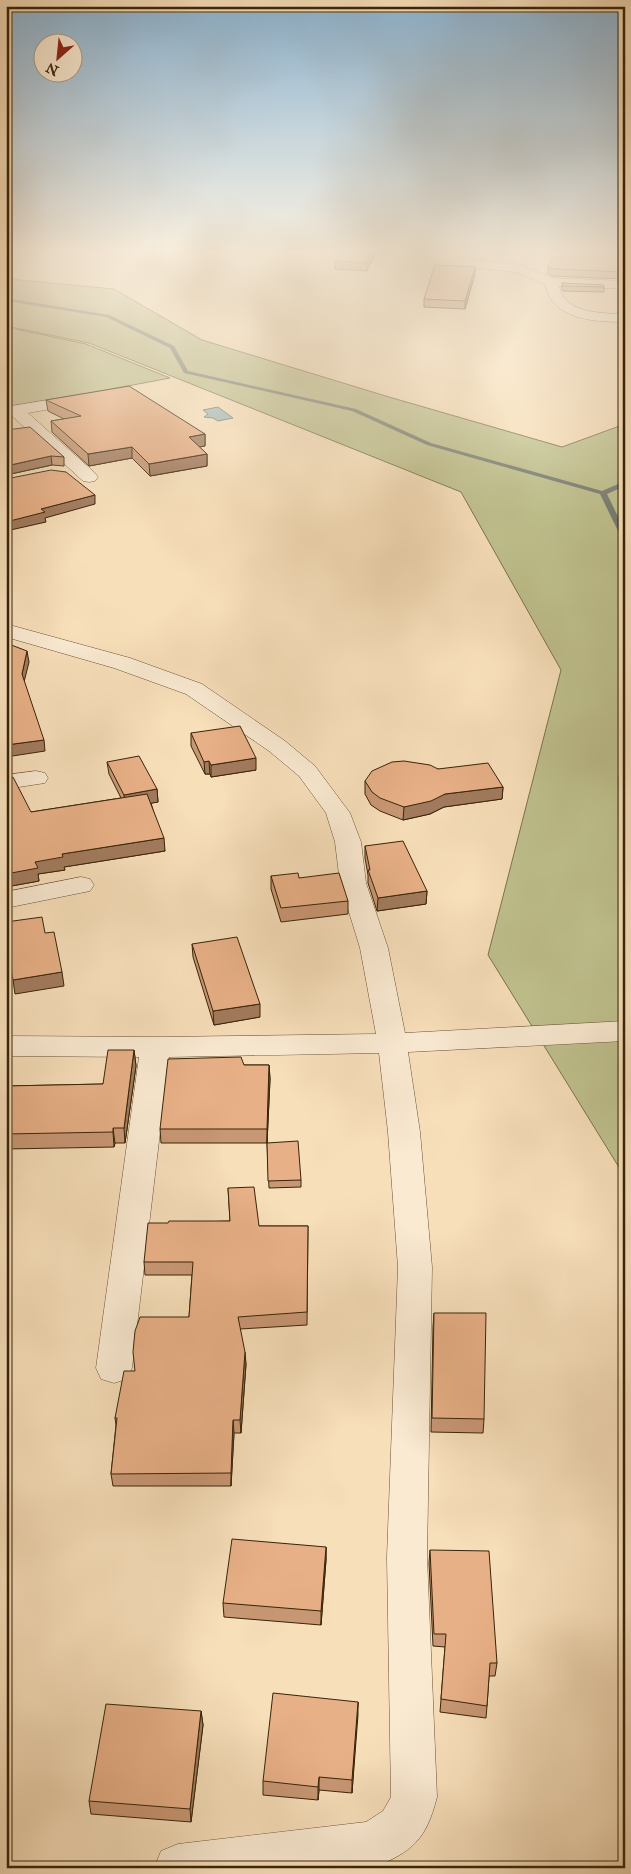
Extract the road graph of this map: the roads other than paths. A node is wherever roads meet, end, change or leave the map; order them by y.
1 (103, 396) edge
2 (11, 411) edge
3 (61, 473) edge
4 (6, 630) edge
5 (36, 778) dead end
6 (6, 782) edge
7 (81, 885) dead end
8 (6, 900) edge
9 (625, 1031) edge
10 (392, 1042) junction
11 (6, 1046) edge
12 (155, 1049) junction
13 (114, 1368) dead end
14 (336, 1858) edge
15 (178, 1868) edge

1 - 2 street
2 - 3 street
4 - 10 street
5 - 6 street
7 - 8 street
9 - 10 street
10 - 12 street
10 - 14 street
11 - 12 street
12 - 13 street
14 - 15 street

